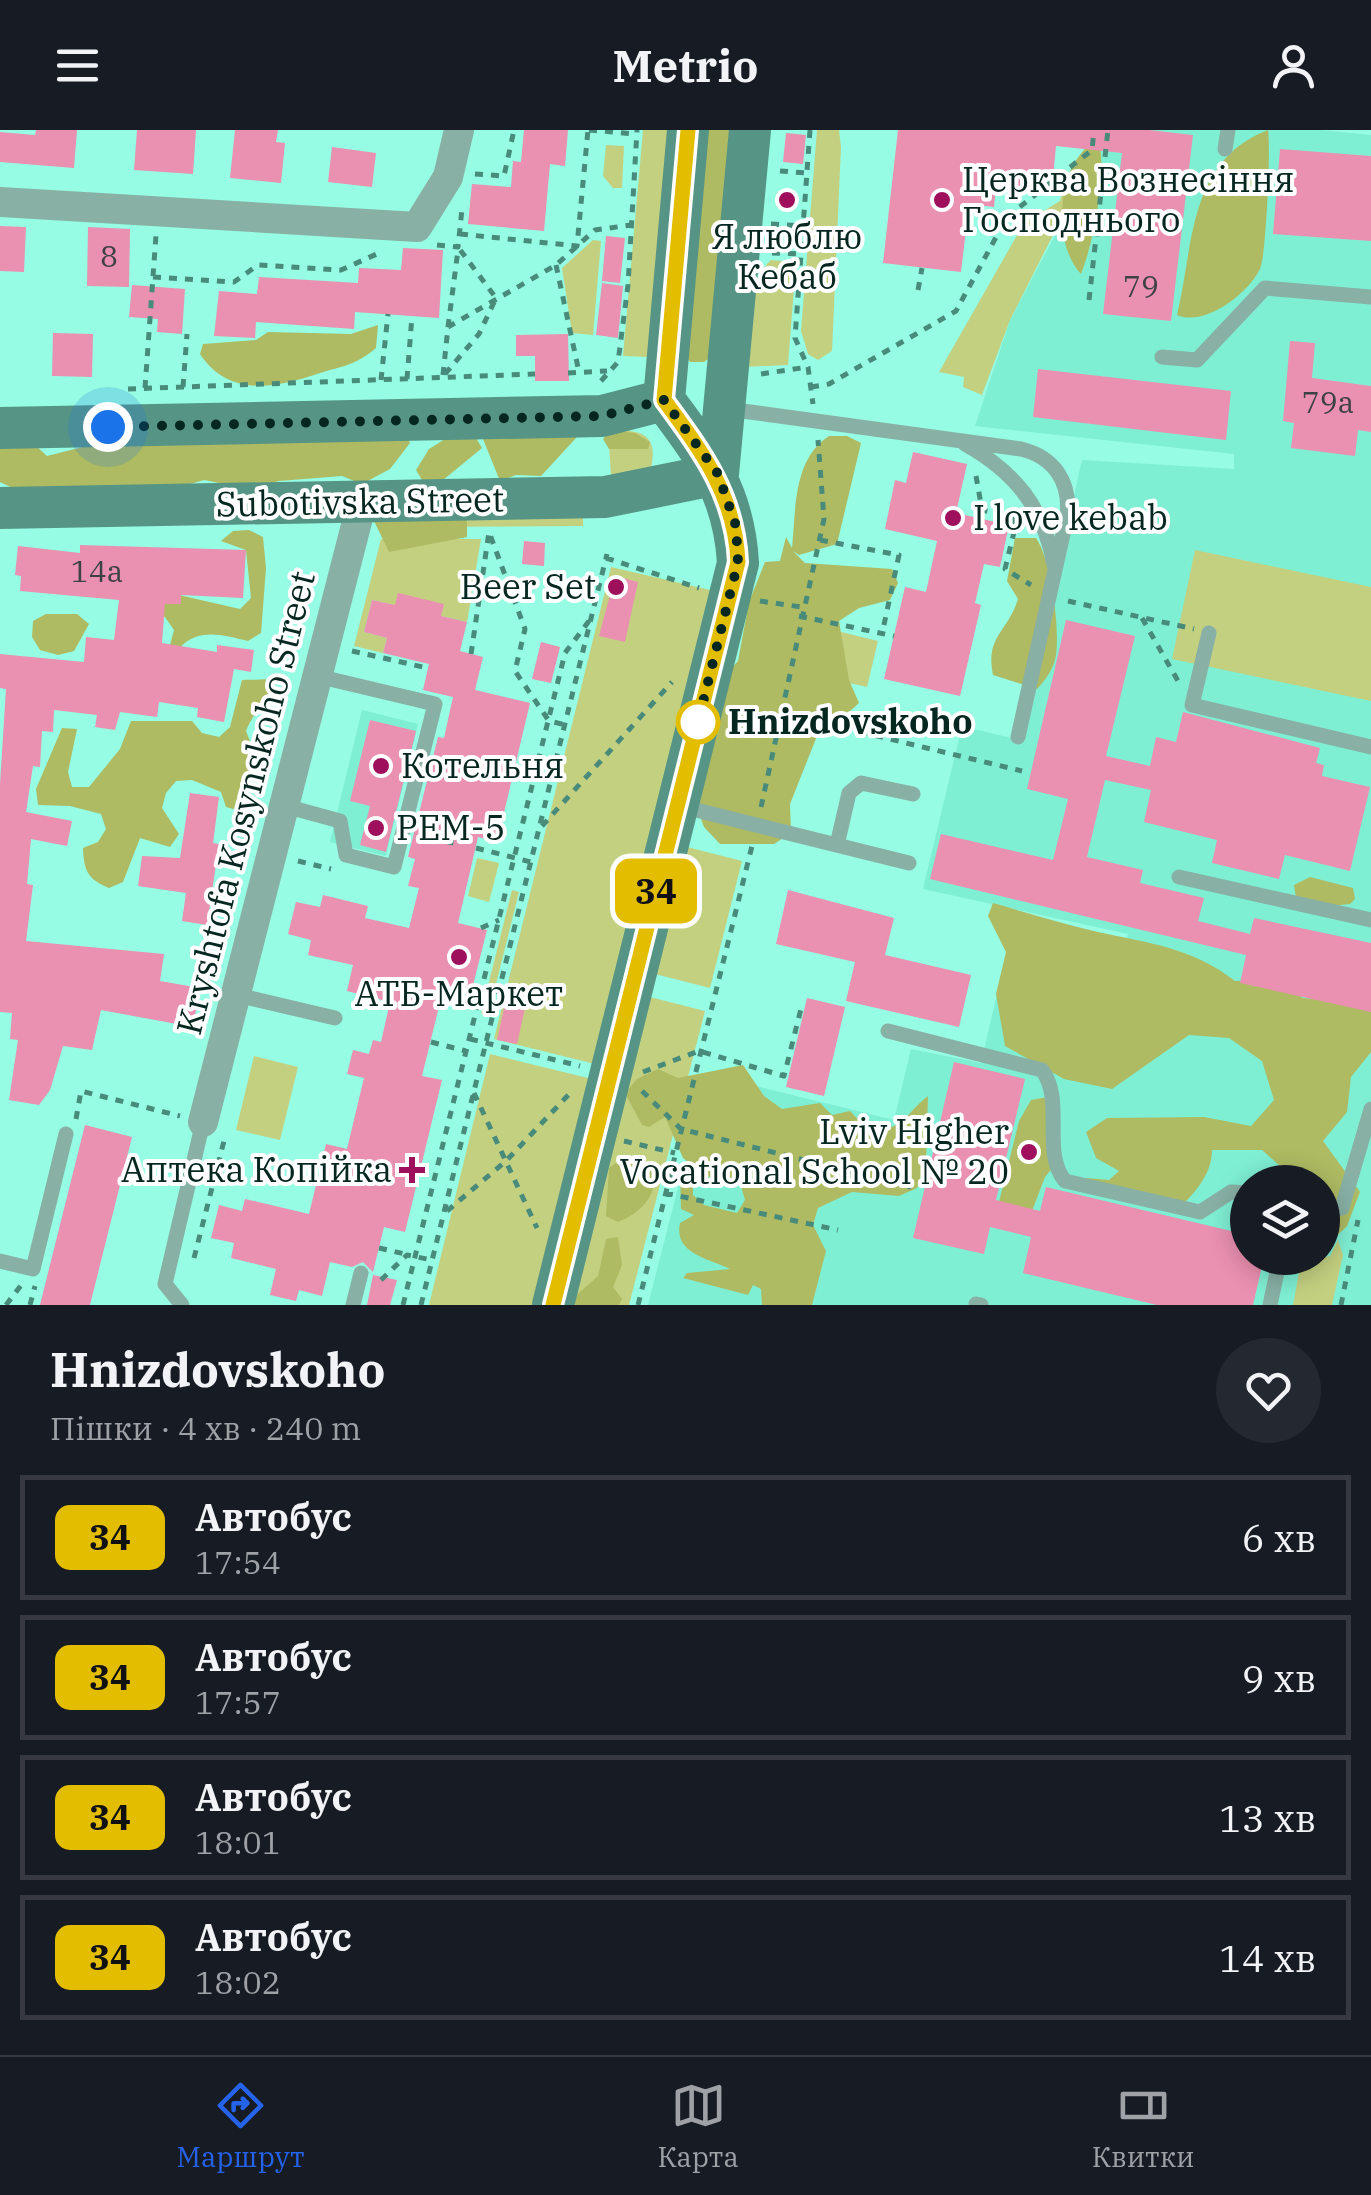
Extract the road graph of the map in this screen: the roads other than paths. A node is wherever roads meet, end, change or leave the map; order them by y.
1 (459, 130) edge
2 (688, 130) edge
3 (750, 130) edge
4 (1228, 130) edge
5 (1225, 148) dead end
6 (0, 202) edge
7 (1371, 297) edge
8 (1162, 357) dead end
9 (664, 400) junction
10 (724, 409) junction
11 (0, 428) edge
12 (957, 440) junction
13 (718, 474) junction
14 (362, 502) junction
15 (0, 508) edge
16 (1055, 574) junction
17 (1209, 633) road end
18 (317, 676) junction
19 (1018, 736) dead end
20 (1371, 747) edge
21 (914, 794) dead end
22 (285, 806) junction
23 (678, 806) junction
24 (837, 845) junction
25 (909, 863) dead end
26 (1180, 877) dead end
27 (1371, 920) edge
28 (236, 995) junction
29 (334, 1018) dead end
30 (888, 1032) dead end
31 (1371, 1108) edge
32 (203, 1122) joint
33 (66, 1134) road end
34 (1230, 1192) edge
35 (1340, 1208) edge
36 (0, 1261) edge
37 (361, 1273) dead end
38 (1276, 1275) edge
39 (556, 1290) edge
40 (353, 1304) edge
41 (182, 1305) edge
42 (1270, 1305) edge

1 - 6 street
2 - 9 street
3 - 10 street
4 - 5 lane
7 - 8 lane
9 - 11 street
9 - 13 street
10 - 12 lane
10 - 13 street
12 - 16 lane
12 - 16 lane
13 - 14 street, Subotivska Street
13 - 23 street
14 - 15 street, Subotivska Street
14 - 18 street, Kryshtofa Kosynskoho Street
16 - 19 lane
17 - 20 lane
18 - 22 street, Kryshtofa Kosynskoho Street
18 - 22 lane
21 - 24 lane
22 - 28 street, Kryshtofa Kosynskoho Street
23 - 24 lane
23 - 39 street
24 - 25 lane
26 - 27 lane
28 - 29 lane
28 - 32 street, Kryshtofa Kosynskoho Street
30 - 34 lane
31 - 35 lane
32 - 41 lane
33 - 36 lane
37 - 40 lane
38 - 42 lane

